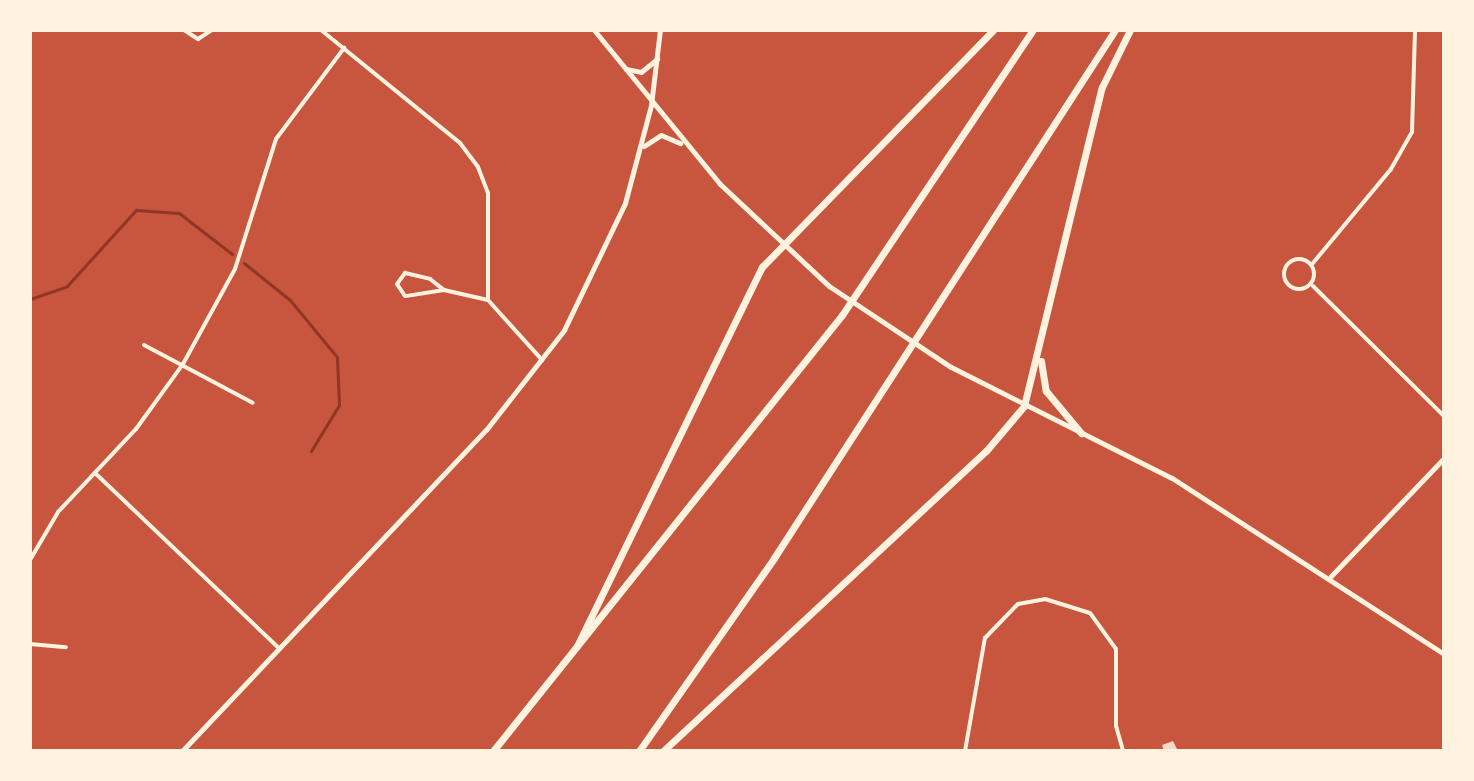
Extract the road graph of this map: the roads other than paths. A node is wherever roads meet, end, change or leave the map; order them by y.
1 (184, 30) edge
2 (212, 30) edge
3 (321, 30) edge
4 (594, 30) edge
5 (660, 30) edge
6 (993, 30) edge
7 (1033, 30) edge
8 (1115, 30) edge
9 (1130, 30) edge
10 (1415, 30) edge
11 (344, 48) junction
12 (657, 58) junction
13 (621, 66) junction
14 (651, 105) junction
15 (684, 145) junction
16 (642, 150) junction
17 (779, 241) junction
18 (1313, 263) junction
19 (1313, 286) junction
20 (444, 290) junction
21 (488, 300) junction
22 (144, 345) dead end
23 (1041, 359) junction
24 (542, 360) junction
25 (183, 364) junction
26 (253, 403) dead end
27 (1024, 406) junction
28 (1444, 416) edge
29 (1081, 433) junction
30 (1444, 458) edge
31 (95, 473) junction
32 (30, 560) edge
33 (1331, 576) junction
34 (30, 644) edge
35 (66, 647) dead end
36 (278, 647) junction
37 (1444, 654) edge
38 (570, 660) junction
39 (182, 751) edge
40 (493, 751) edge
41 (639, 751) edge
42 (663, 751) edge
43 (965, 751) edge
44 (1123, 751) edge

1 - 2 street
3 - 11 street
4 - 13 street
5 - 12 street
6 - 17 highway
7 - 38 highway
8 - 41 highway
9 - 23 highway
10 - 18 street
11 - 21 street
11 - 25 street
12 - 13 street
12 - 14 street
13 - 14 street
14 - 15 street
14 - 16 street
15 - 16 street
15 - 17 street
16 - 24 street
17 - 27 street
17 - 38 highway
18 - 19 street
18 - 19 street
19 - 28 street
20 - 20 street
20 - 21 street
21 - 24 street
22 - 25 street
23 - 27 highway
23 - 29 highway
24 - 36 street
25 - 26 street
25 - 31 street
27 - 29 street
27 - 42 highway
29 - 33 street
30 - 33 street
31 - 32 street
31 - 36 street
33 - 37 street
34 - 35 street
36 - 39 street
38 - 40 highway
43 - 44 street

